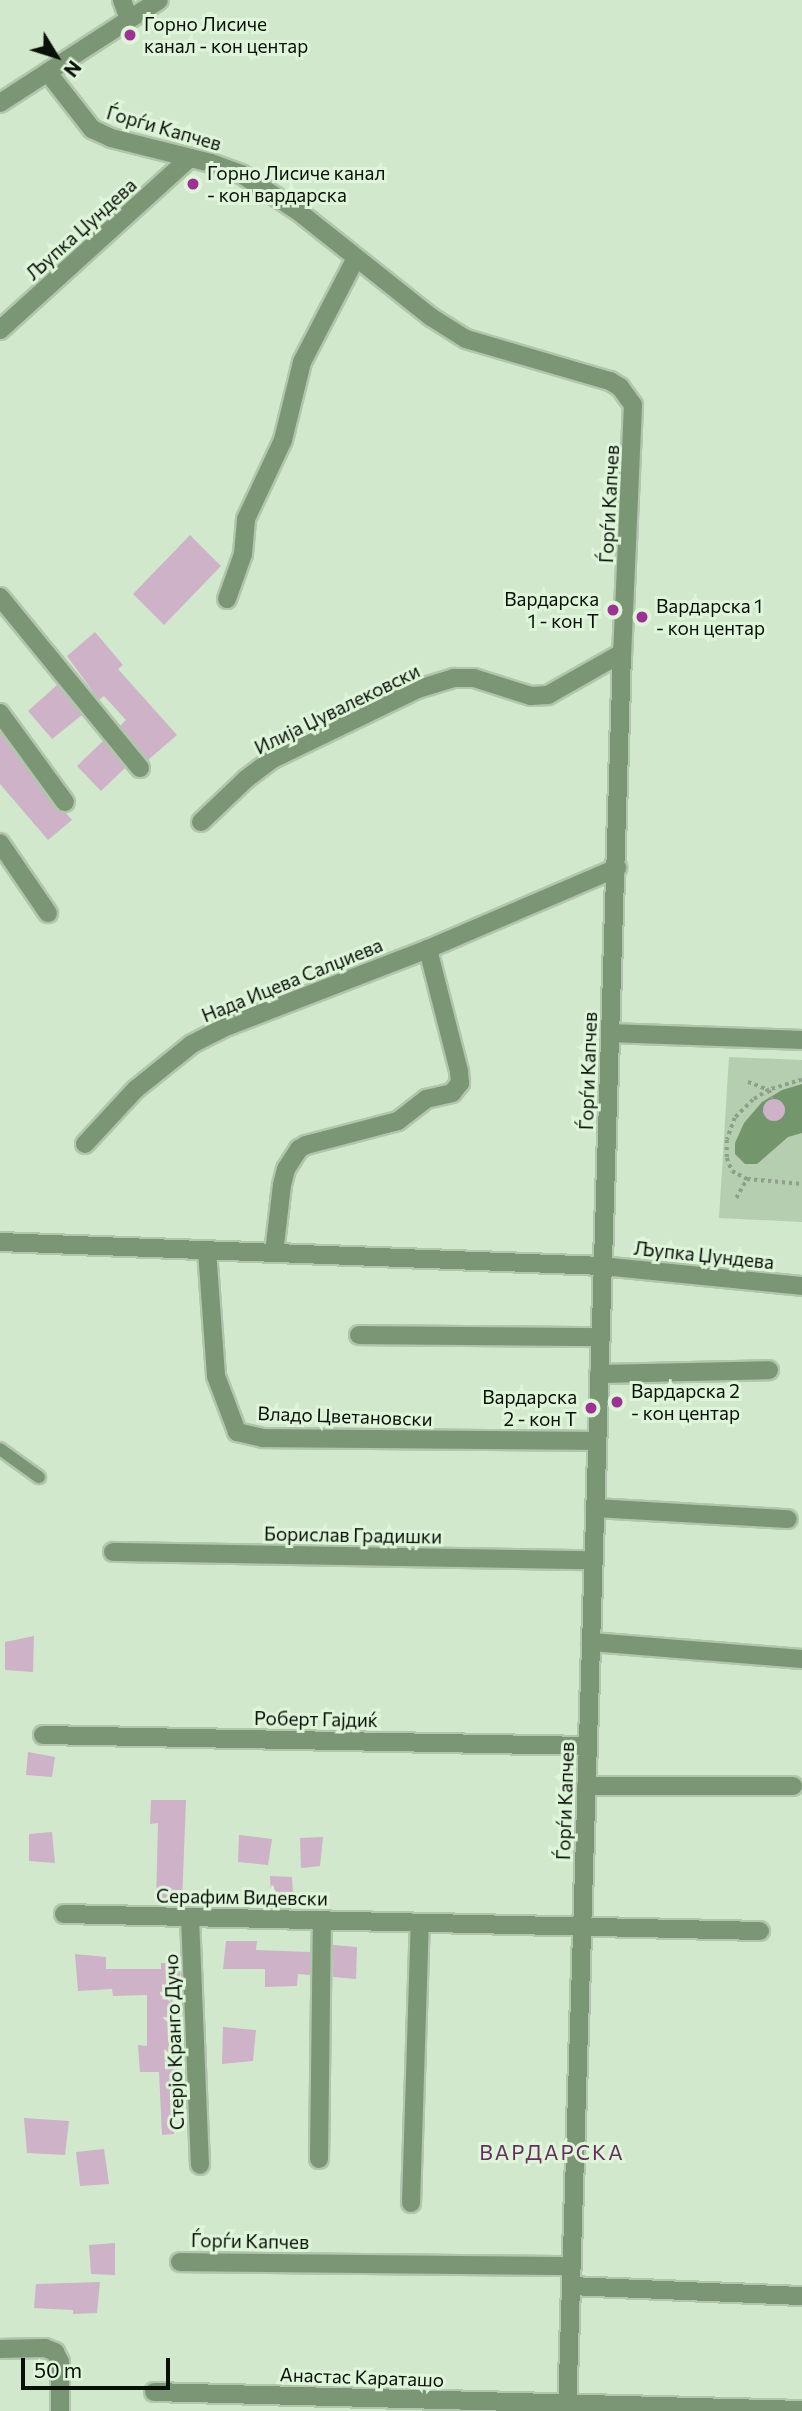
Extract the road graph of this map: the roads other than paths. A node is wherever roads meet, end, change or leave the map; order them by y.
1 (122, 0) edge
2 (159, 0) edge
3 (129, 19) junction
4 (48, 74) junction
5 (0, 103) edge
6 (190, 158) junction
7 (356, 258) junction
8 (0, 330) edge
9 (0, 597) edge
10 (227, 599) dead end
11 (622, 653) junction
12 (0, 713) edge
13 (140, 768) dead end
14 (65, 802) dead end
15 (201, 822) dead end
16 (0, 843) edge
17 (617, 868) junction
18 (48, 913) dead end
19 (428, 949) junction
20 (611, 1034) junction
21 (802, 1040) edge
22 (85, 1144) dead end
23 (0, 1242) edge
24 (207, 1250) junction
25 (274, 1253) junction
26 (602, 1266) junction
27 (802, 1286) edge
28 (359, 1335) dead end
29 (600, 1337) junction
30 (769, 1370) dead end
31 (599, 1374) junction
32 (597, 1441) junction
33 (0, 1449) edge
34 (39, 1478) dead end
35 (595, 1508) junction
36 (788, 1519) dead end
37 (113, 1552) dead end
38 (593, 1560) junction
39 (591, 1643) junction
40 (802, 1659) edge
41 (43, 1735) dead end
42 (588, 1746) junction
43 (586, 1786) junction
44 (793, 1786) dead end
45 (64, 1914) dead end
46 (190, 1917) junction
47 (322, 1920) junction
48 (420, 1923) junction
49 (582, 1927) junction
50 (760, 1931) dead end
51 (319, 2159) dead end
52 (200, 2165) dead end
53 (411, 2203) dead end
54 (180, 2262) dead end
55 (572, 2266) junction
56 (571, 2286) junction
57 (802, 2296) edge
58 (0, 2349) edge
59 (155, 2392) dead end
60 (567, 2407) edge
61 (802, 2410) edge
62 (60, 2411) edge

1 - 3 street
2 - 3 street
3 - 4 street
4 - 5 street
4 - 6 street, Ѓорѓи Капчев
6 - 7 street, Ѓорѓи Капчев
6 - 8 street, Љупка Џундева
7 - 10 street
7 - 11 street, Ѓорѓи Капчев
9 - 13 street
11 - 15 street, Илија Џувалековски
11 - 17 street, Ѓорѓи Капчев
12 - 14 street
16 - 18 street
17 - 19 street, Нада Ицева Салџиева
17 - 20 street, Ѓорѓи Капчев
19 - 22 street, Нада Ицева Салџиева
19 - 25 street
20 - 21 street
20 - 26 street, Ѓорѓи Капчев
23 - 24 street
24 - 25 street
24 - 32 street, Владо Цветановски
25 - 26 street
26 - 27 street, Љупка Џундева
26 - 29 street, Ѓорѓи Капчев
28 - 29 street
29 - 31 street, Ѓорѓи Капчев
30 - 31 street
31 - 32 street, Ѓорѓи Капчев
32 - 35 street, Ѓорѓи Капчев
33 - 34 lane
35 - 36 street
35 - 38 street, Ѓорѓи Капчев
37 - 38 street, Борислав Градишки
38 - 39 street, Ѓорѓи Капчев
39 - 40 street
39 - 42 street, Ѓорѓи Капчев
41 - 42 street, Роберт Гајдиќ
42 - 43 street, Ѓорѓи Капчев
43 - 44 street
43 - 49 street, Ѓорѓи Капчев
45 - 46 street, Серафим Видевски
46 - 47 street, Серафим Видевски
46 - 52 street, Стерјо Кранго Дучо
47 - 48 street, Серафим Видевски
47 - 51 street
48 - 49 street, Серафим Видевски
48 - 53 street
49 - 50 street, Серафим Видевски
49 - 55 street, Ѓорѓи Капчев
54 - 55 street, Ѓорѓи Капчев
55 - 56 street, Ѓорѓи Капчев
56 - 57 street
56 - 60 street, Ѓорѓи Капчев
58 - 62 street
59 - 60 street, Анастас Караташо
60 - 61 street, Анастас Караташо

